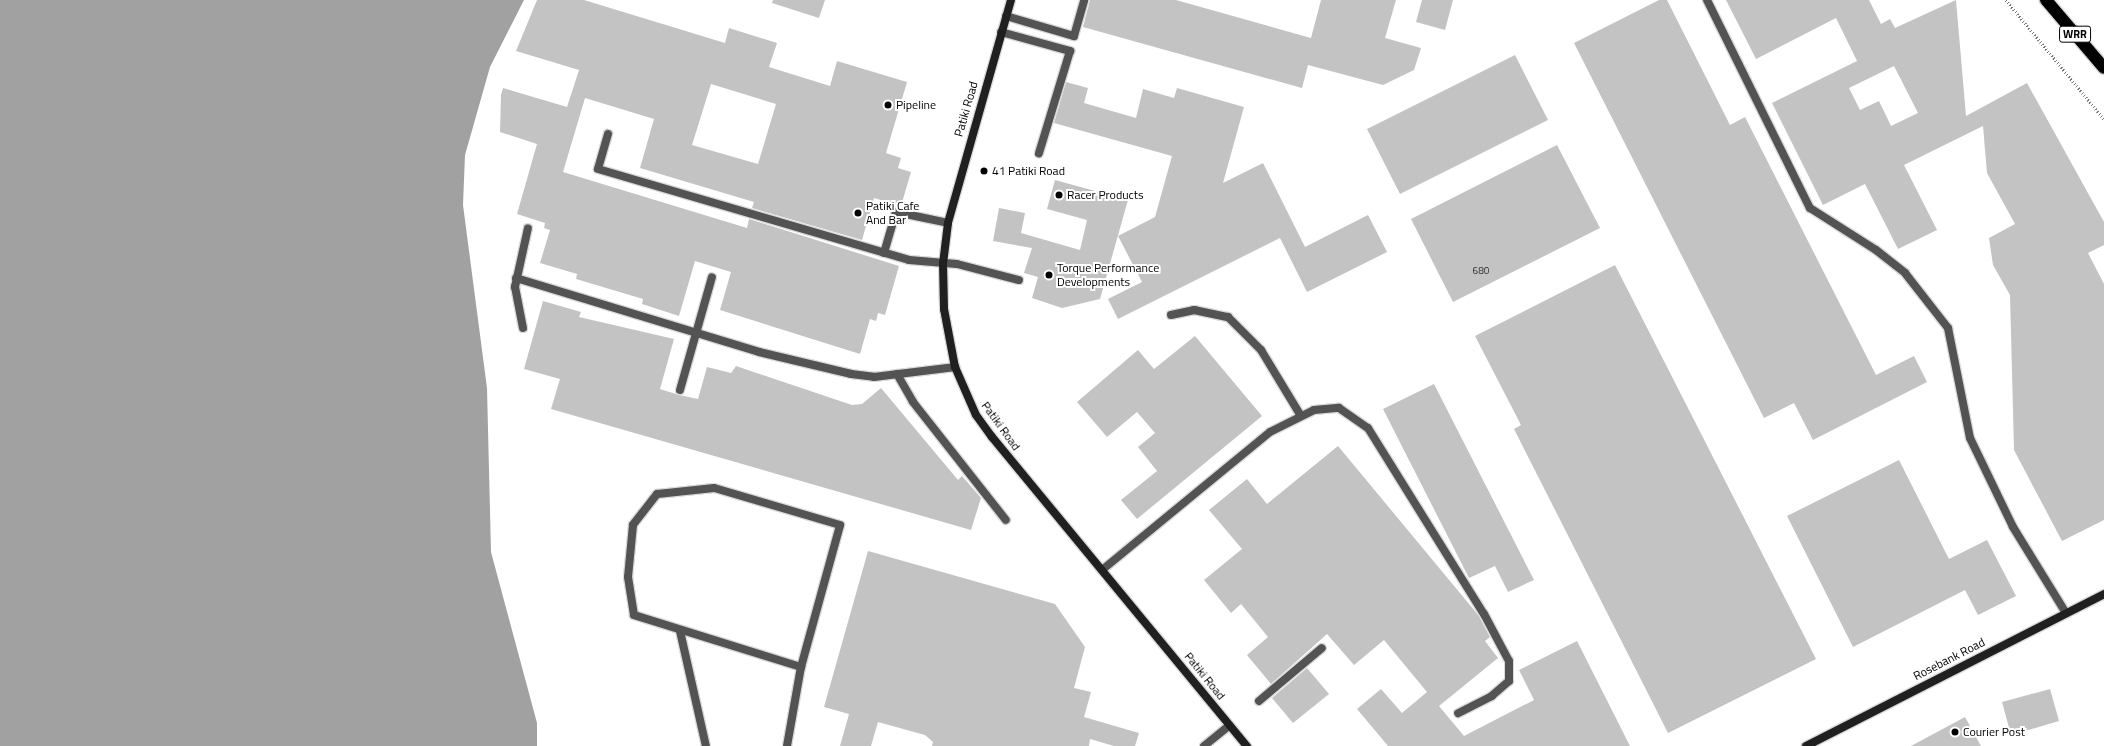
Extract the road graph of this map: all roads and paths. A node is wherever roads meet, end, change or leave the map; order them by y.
1 (1011, 0) edge
2 (1084, 0) edge
3 (1707, 0) edge
4 (2006, 0) edge
5 (2046, 0) edge
6 (1006, 16) junction
7 (1001, 32) junction
8 (2104, 68) edge
9 (2104, 119) edge
10 (608, 134) dead end
11 (1039, 153) dead end
12 (948, 223) junction
13 (528, 228) dead end
14 (884, 253) junction
15 (943, 264) junction
16 (712, 277) dead end
17 (516, 278) junction
18 (1019, 280) dead end
19 (1171, 315) dead end
20 (523, 328) dead end
21 (696, 333) junction
22 (955, 367) junction
23 (897, 374) junction
24 (680, 390) dead end
25 (1301, 416) junction
26 (1006, 520) dead end
27 (1102, 570) junction
28 (2104, 594) edge
29 (2066, 613) junction
30 (680, 631) junction
31 (1322, 648) dead end
32 (801, 667) junction
33 (1259, 701) dead end
34 (1458, 713) dead end
35 (1229, 726) junction
36 (706, 746) edge
37 (787, 746) edge
38 (1204, 746) edge
39 (1247, 746) edge
40 (1806, 746) edge

1 - 6 main road, Patiki Road
2 - 6 lane
3 - 29 lane
4 - 9 path
5 - 8 highway, WRR
6 - 7 main road, Patiki Road
7 - 11 lane
7 - 12 main road, Patiki Road
10 - 14 lane
12 - 14 lane
12 - 15 main road, Patiki Road
13 - 17 lane
14 - 15 lane
15 - 18 lane
15 - 22 main road, Patiki Road
16 - 21 lane
17 - 20 lane
17 - 21 lane
19 - 25 lane
21 - 23 lane
21 - 24 lane
22 - 23 lane
22 - 27 main road, Patiki Road
23 - 26 lane
25 - 27 lane
25 - 34 lane
27 - 35 main road, Patiki Road
28 - 29 main road, Rosebank Road
29 - 40 main road, Rosebank Road
30 - 32 lane
30 - 32 lane
30 - 36 lane
31 - 33 lane
32 - 37 lane
35 - 38 lane
35 - 39 main road, Patiki Road

